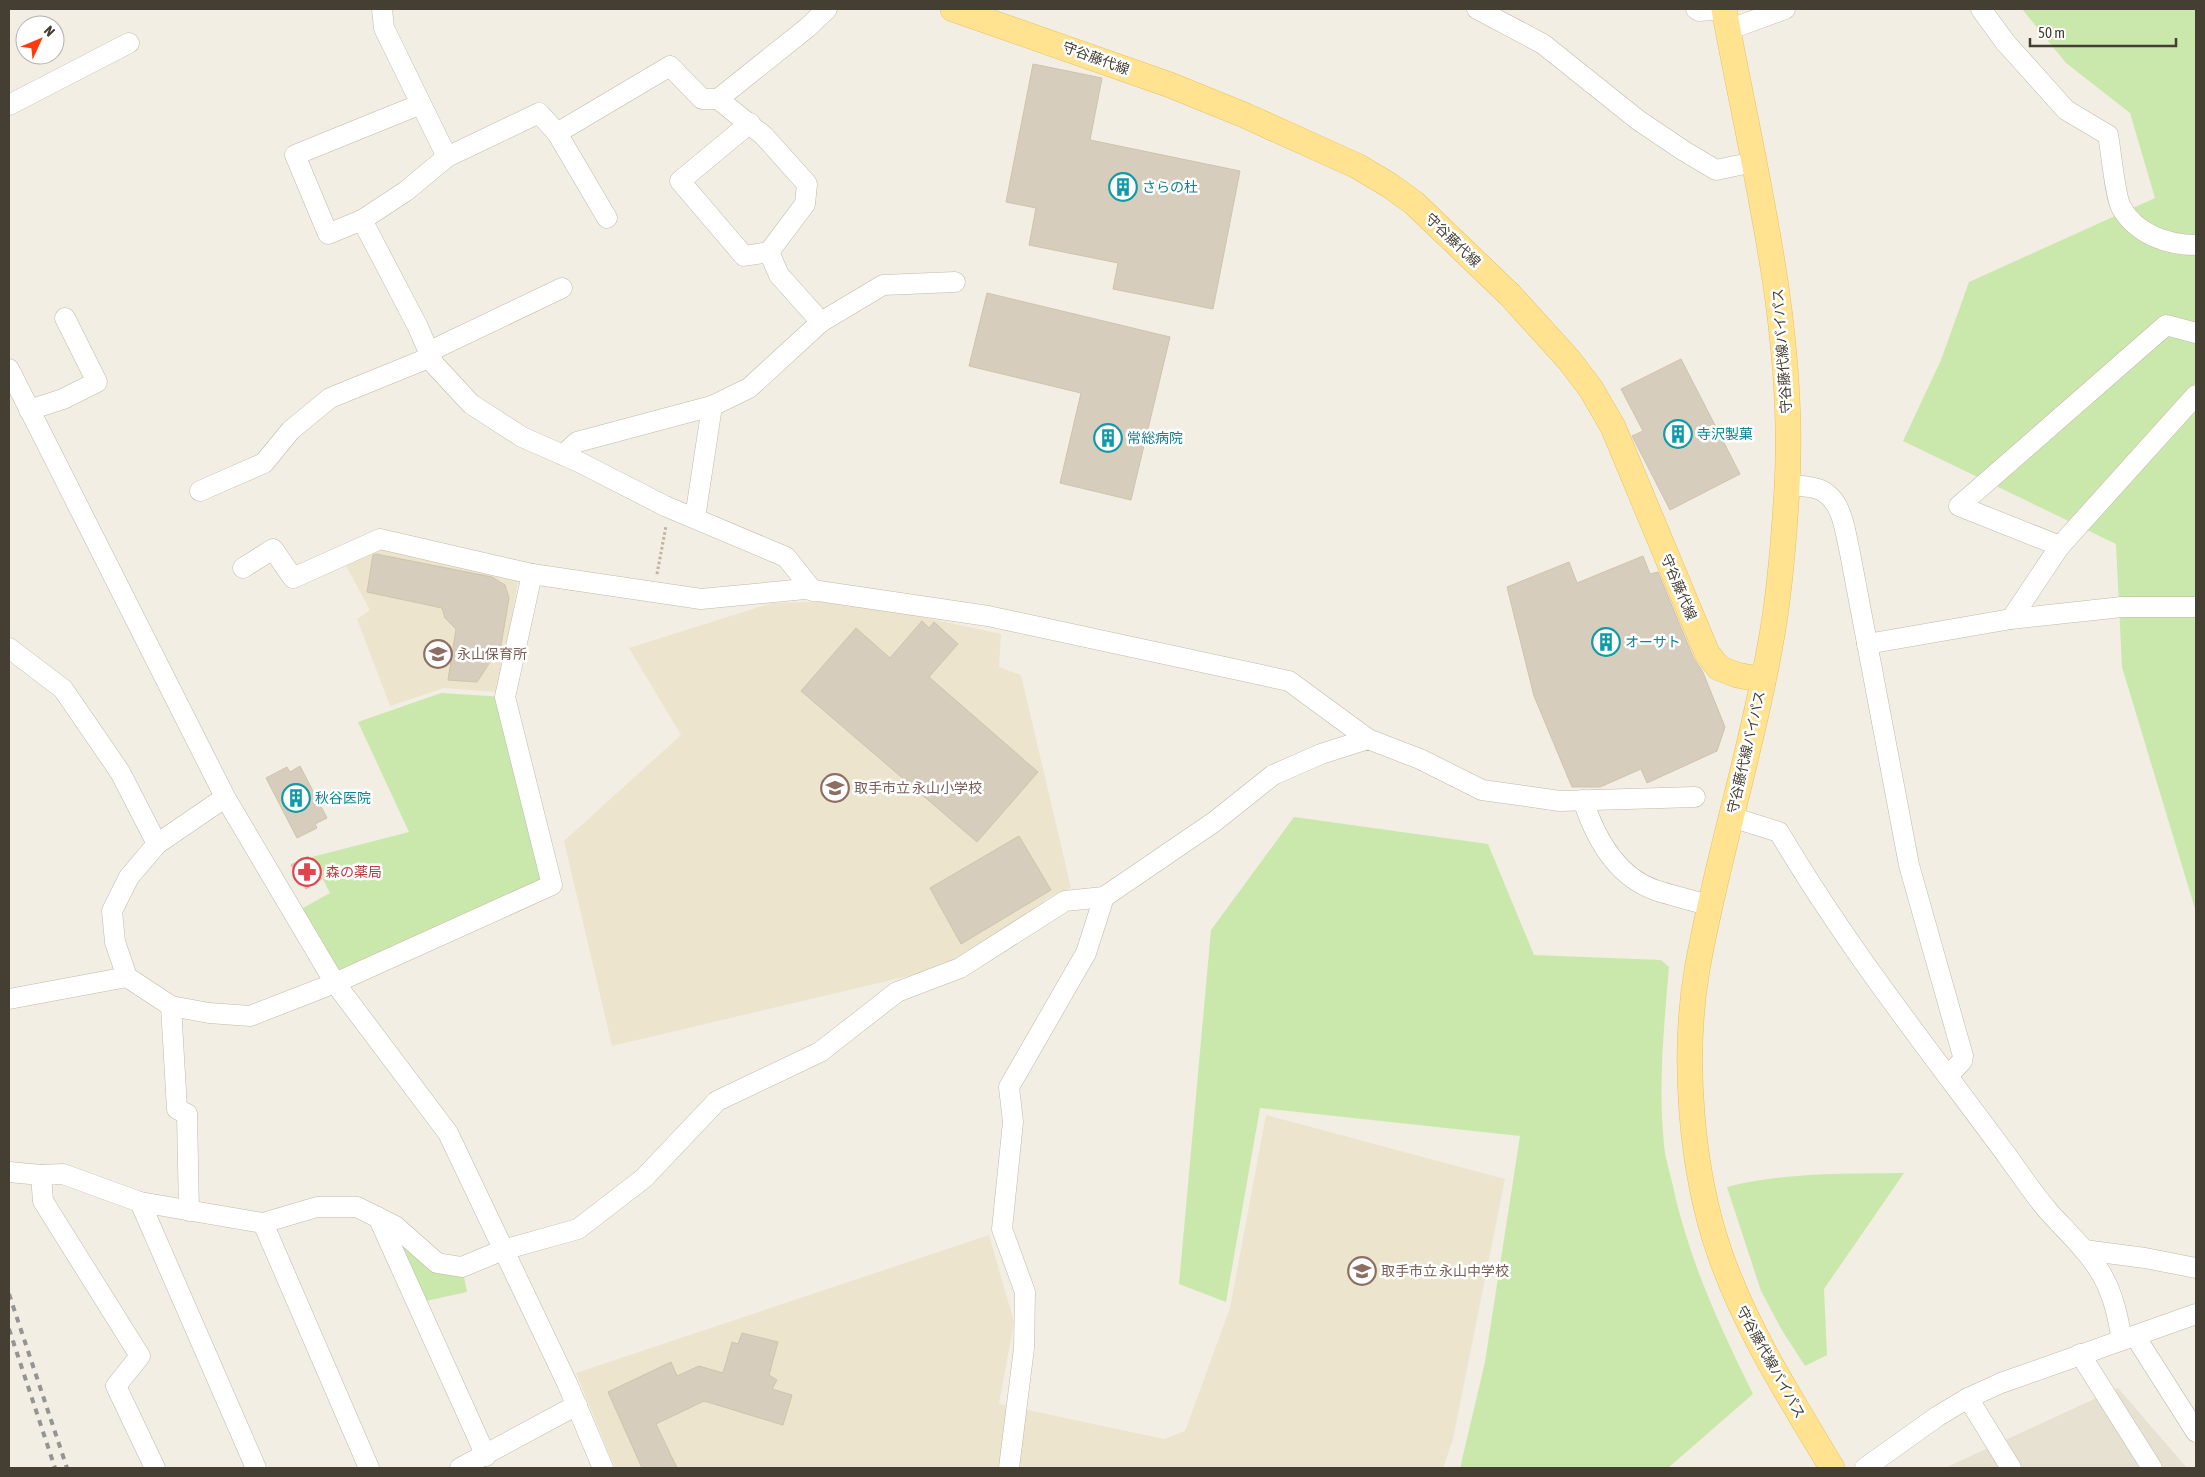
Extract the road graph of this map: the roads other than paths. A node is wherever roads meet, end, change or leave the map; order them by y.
1 (382, 9) edge
2 (827, 9) edge
3 (953, 9) edge
4 (1477, 9) edge
5 (1696, 9) edge
6 (1785, 9) edge
7 (1981, 9) edge
8 (1725, 16) edge
9 (129, 43) dead end
10 (718, 99) junction
11 (421, 104) junction
12 (9, 105) edge
13 (750, 122) junction
14 (558, 133) junction
15 (447, 157) junction
16 (1754, 162) junction
17 (607, 218) dead end
18 (362, 220) junction
19 (2196, 244) edge
20 (769, 252) junction
21 (955, 282) dead end
22 (562, 288) dead end
23 (65, 318) dead end
24 (821, 322) junction
25 (2196, 334) edge
26 (430, 354) junction
27 (9, 370) edge
28 (2196, 395) edge
29 (712, 406) junction
30 (29, 410) junction
31 (563, 455) junction
32 (1787, 484) junction
33 (200, 491) dead end
34 (694, 518) junction
35 (2060, 546) junction
36 (243, 568) dead end
37 (532, 574) junction
38 (813, 591) junction
39 (2196, 607) edge
40 (2011, 619) junction
41 (1867, 644) junction
42 (9, 648) edge
43 (1763, 680) junction
44 (1368, 739) junction
45 (1695, 796) dead end
46 (1583, 800) junction
47 (217, 803) dead end
48 (1731, 817) junction
49 (157, 844) junction
50 (1104, 897) junction
51 (1710, 906) junction
52 (127, 977) junction
53 (334, 983) junction
54 (9, 999) edge
55 (171, 1006) junction
56 (1948, 1076) junction
57 (9, 1172) edge
58 (41, 1175) junction
59 (140, 1202) junction
60 (189, 1211) junction
61 (378, 1218) junction
62 (262, 1223) junction
63 (503, 1250) junction
64 (2084, 1250) junction
65 (2196, 1268) edge
66 (2196, 1314) edge
67 (2129, 1338) junction
68 (2080, 1354) junction
69 (1968, 1398) junction
70 (576, 1405) junction
71 (2196, 1432) edge
72 (486, 1456) junction
73 (155, 1468) edge
74 (256, 1468) edge
75 (369, 1468) edge
76 (460, 1468) edge
77 (603, 1468) edge
78 (1008, 1468) edge
79 (1832, 1468) edge
80 (1865, 1468) edge
81 (2011, 1468) edge
82 (2152, 1468) edge

1 - 11 street
2 - 10 street
3 - 43 main road, 守谷藤代線
4 - 16 street
5 - 8 street
6 - 8 street
7 - 19 street
8 - 16 main road, 守谷藤代線バイパス
9 - 12 street
10 - 13 street
10 - 14 street
11 - 15 street
11 - 18 street
13 - 20 street
13 - 20 street
14 - 15 street
14 - 17 street
15 - 18 street
16 - 32 main road, 守谷藤代線バイパス
18 - 26 street
20 - 24 street
21 - 24 street
22 - 26 street
23 - 30 street
24 - 29 street
25 - 35 street
26 - 31 street
26 - 33 street
27 - 30 street
28 - 35 street
29 - 31 street
29 - 34 street
30 - 53 street
31 - 34 street
32 - 41 street
32 - 43 main road, 守谷藤代線バイパス
34 - 38 street
35 - 40 street
36 - 37 street
37 - 38 street
37 - 53 street
38 - 44 street
39 - 40 street
40 - 41 street
41 - 56 street
42 - 49 street
43 - 48 main road, 守谷藤代線バイパス
44 - 46 street
44 - 50 street
45 - 46 street
46 - 51 street
47 - 49 street
48 - 51 main road, 守谷藤代線バイパス
48 - 56 street
49 - 52 street
50 - 63 street
50 - 78 street
51 - 79 main road, 守谷藤代線バイパス
52 - 54 street
52 - 55 street
53 - 55 street
53 - 63 street
55 - 60 street
56 - 64 street
57 - 58 street
58 - 59 street
58 - 73 street
59 - 60 street
59 - 74 street
60 - 62 street
61 - 62 street
61 - 63 street
61 - 72 street
62 - 75 street
63 - 70 street
64 - 65 street
64 - 67 street
66 - 67 street
67 - 68 street
67 - 71 street
68 - 69 street
68 - 82 street
69 - 80 street
69 - 81 street
70 - 72 street
70 - 77 street
72 - 76 street

